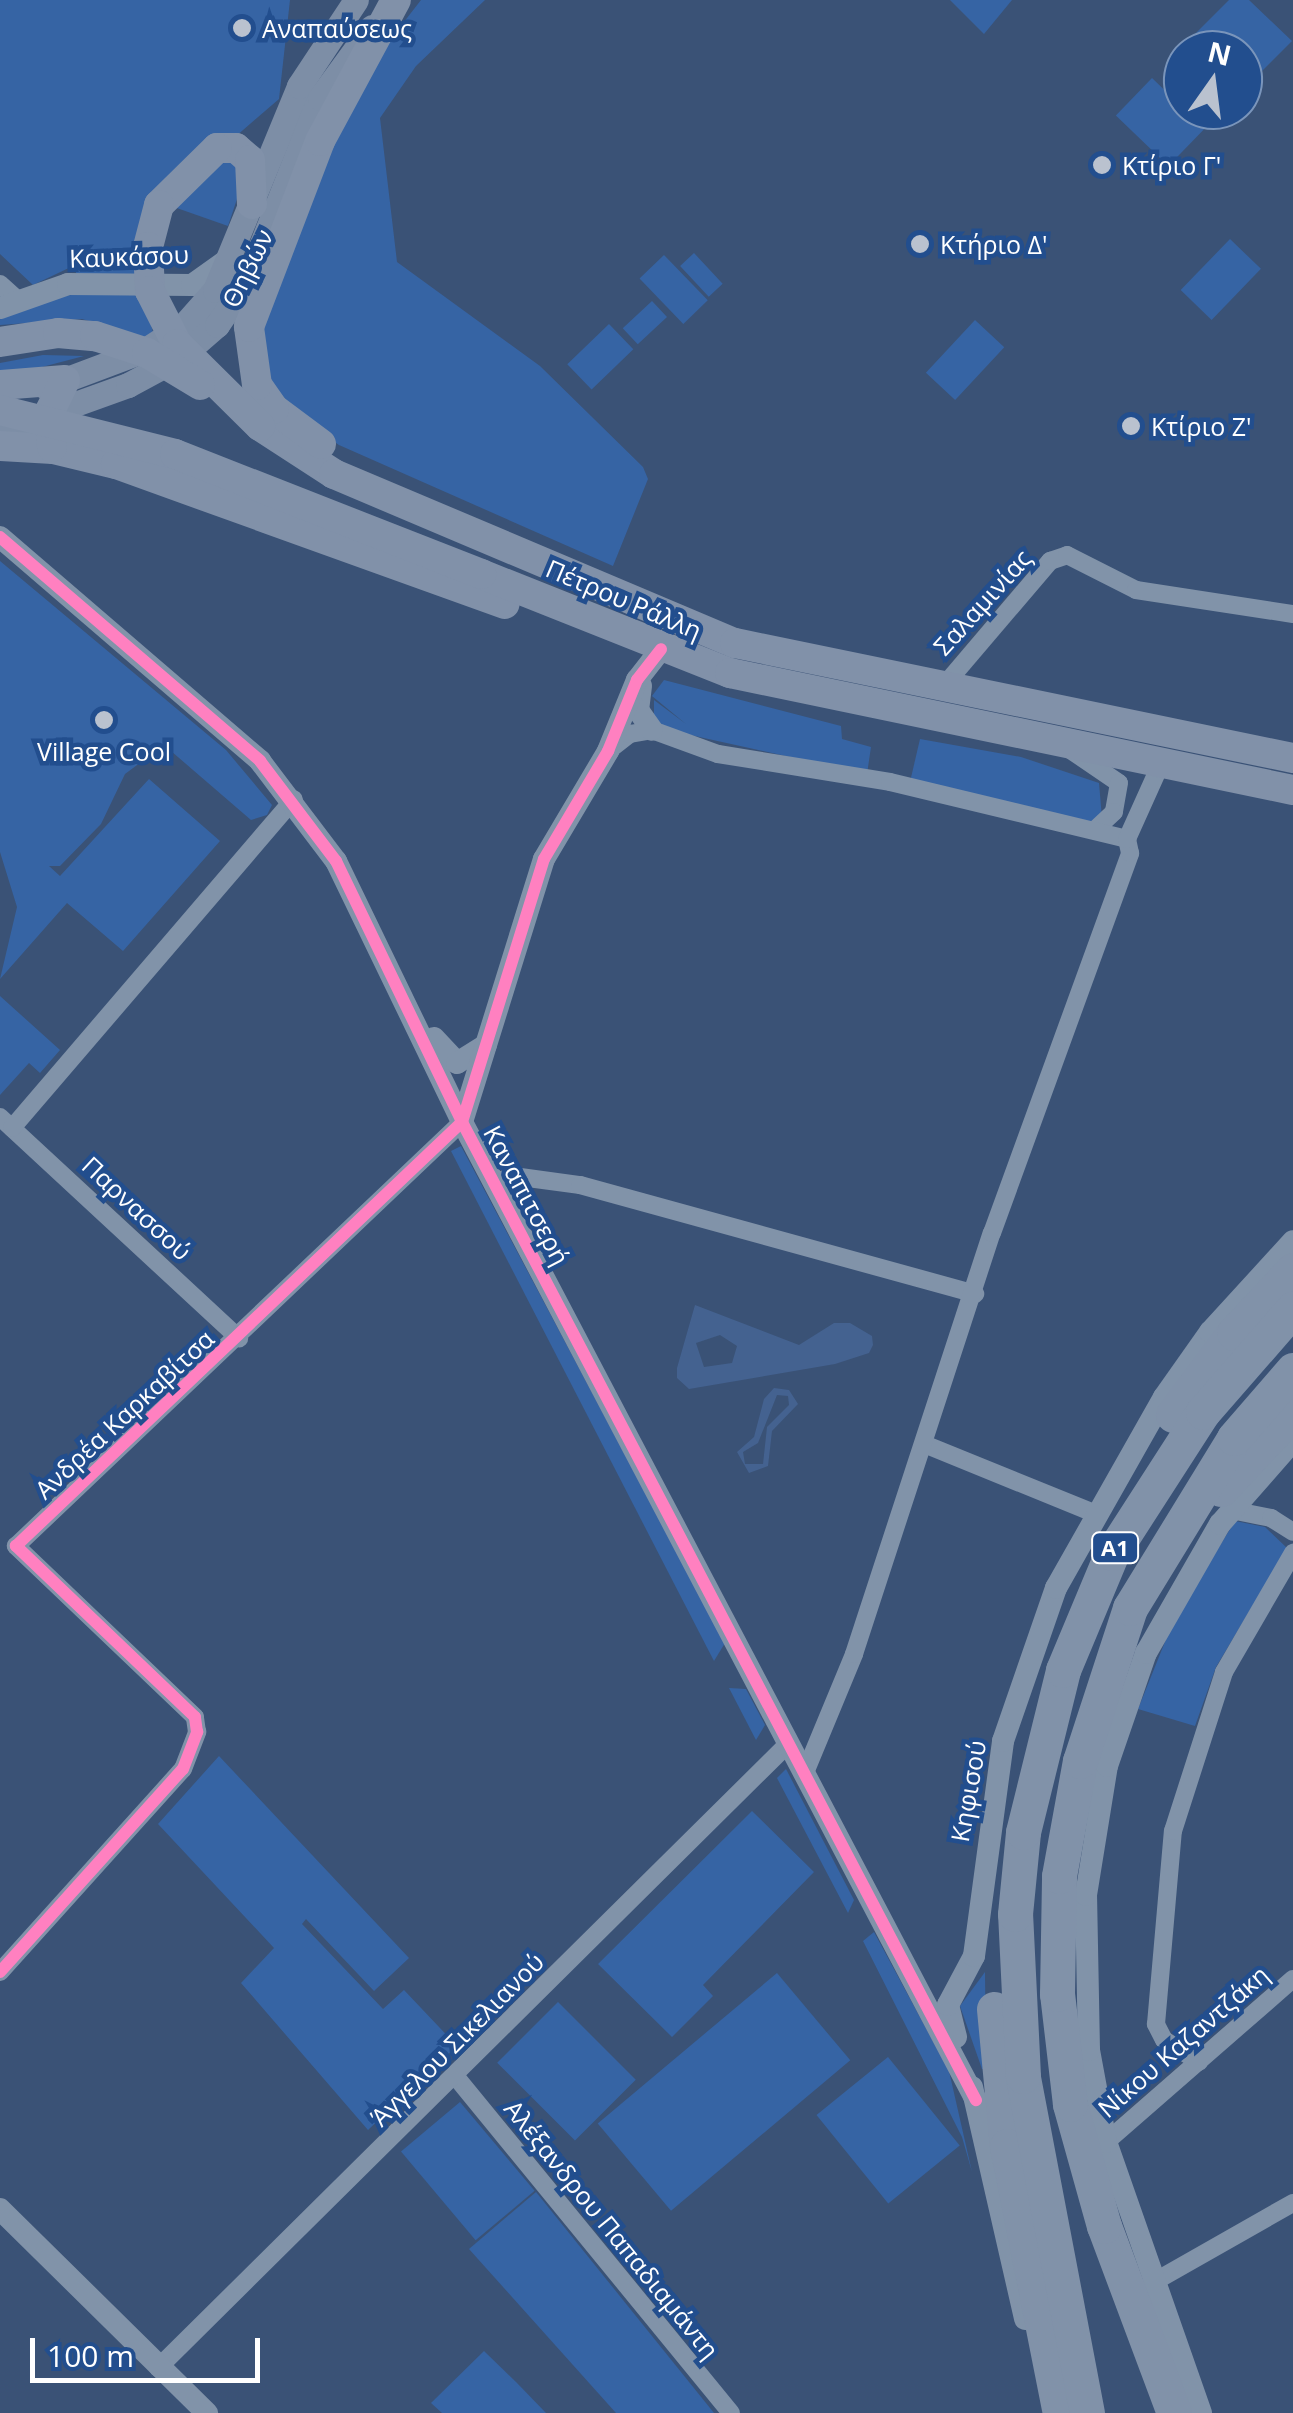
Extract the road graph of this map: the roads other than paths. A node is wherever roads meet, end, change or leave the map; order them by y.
1 (356, 0) edge
2 (396, 0) edge
3 (252, 204) junction
4 (233, 254) junction
5 (0, 284) edge
6 (10, 304) edge
7 (0, 342) edge
8 (65, 380) junction
9 (0, 385) edge
10 (0, 408) edge
11 (50, 411) junction
12 (260, 426) junction
13 (0, 431) edge
14 (0, 446) edge
15 (53, 449) junction
16 (0, 537) edge
17 (1293, 614) edge
18 (620, 632) junction
19 (735, 643) junction
20 (652, 658) junction
21 (942, 688) junction
22 (652, 730) junction
23 (1059, 740) junction
24 (608, 752) junction
25 (1293, 758) edge
26 (1162, 761) junction
27 (1293, 790) edge
28 (294, 800) junction
29 (1095, 830) junction
30 (1126, 839) junction
31 (413, 1012) junction
32 (486, 1045) junction
33 (6, 1122) edge
34 (462, 1122) junction
35 (496, 1182) junction
36 (1293, 1240) edge
37 (1293, 1270) edge
38 (976, 1294) junction
39 (1293, 1310) edge
40 (239, 1338) junction
41 (1293, 1370) edge
42 (1293, 1412) edge
43 (1293, 1440) edge
44 (924, 1444) junction
45 (1231, 1510) junction
46 (1094, 1512) junction
47 (1293, 1532) edge
48 (1293, 1553) edge
49 (1147, 1573) junction
50 (1092, 1594) junction
51 (788, 1744) junction
52 (804, 1774) junction
53 (1023, 1832) junction
54 (906, 1961) junction
55 (0, 1972) edge
56 (961, 1977) junction
57 (1293, 1979) edge
58 (1199, 2062) junction
59 (456, 2077) junction
60 (976, 2100) junction
61 (1106, 2142) junction
62 (1293, 2203) edge
63 (0, 2209) edge
64 (1152, 2283) junction
65 (158, 2368) junction
66 (207, 2413) edge
67 (731, 2413) edge
68 (1050, 2413) edge
69 (1060, 2413) edge
70 (1087, 2413) edge
71 (1174, 2413) edge
72 (1201, 2413) edge

1 - 3 main road, Θηβών
2 - 11 main road, Θηβών
2 - 19 main road
3 - 4 main road, Θηβών
3 - 12 main road, bridge
4 - 6 street, Καυκάσου
4 - 8 main road, Θηβών
5 - 6 street, Καυκάσου
7 - 12 main road, Πέτρου Ράλλη, bridge
8 - 9 main road
8 - 10 main road, Θηβών
8 - 11 main road
10 - 18 main road, Πέτρου Ράλλη, bridge
11 - 13 main road, Θηβών
11 - 15 main road
12 - 19 main road, Πέτρου Ράλλη
14 - 15 main road
15 - 18 main road
16 - 28 street, Καναπιτσερή
17 - 21 street, Σαλαμινίας
18 - 20 main road, Πέτρου Ράλλη
19 - 21 main road, Πέτρου Ράλλη
20 - 22 street
20 - 23 main road, Πέτρου Ράλλη
20 - 24 street
21 - 25 main road, Πέτρου Ράλλη
22 - 24 street
22 - 29 street
23 - 26 main road, Πέτρου Ράλλη
23 - 29 street
24 - 32 street
26 - 27 main road, Πέτρου Ράλλη
26 - 30 street
28 - 31 street, Καναπιτσερή
28 - 33 street
29 - 30 street
30 - 38 street
31 - 32 street
31 - 34 street, Καναπιτσερή
32 - 34 street
33 - 40 street, Παρνασσού
34 - 35 street, Καναπιτσερή
34 - 40 street, Ανδρέα Καρκαβίτσα
35 - 38 street
35 - 51 street, Καναπιτσερή
36 - 46 street, Κηφισού
37 - 50 highway
38 - 44 street
39 - 50 highway, Α1
40 - 55 street, Ανδρέα Καρκαβίτσα
41 - 49 highway, Α1
42 - 49 highway
43 - 45 street
44 - 46 street
44 - 52 street
45 - 47 street
45 - 61 street
46 - 56 street, Κηφισού
48 - 58 street
49 - 71 highway, Α1
50 - 53 highway, Α1
51 - 52 street, Καναπιτσερή
51 - 59 street, Άγγελου Σικελιανού
52 - 54 street, Καναπιτσερή
53 - 69 highway
53 - 70 highway, Α1
54 - 56 street
54 - 60 street, Καναπιτσερή
56 - 60 street, Κηφισού
57 - 58 street, Νίκου Καζαντζάκη
58 - 61 street, Νίκου Καζαντζάκη
59 - 65 street, Άγγελου Σικελιανού
59 - 67 street, Αλέξανδρου Παπαδιαμάντη
60 - 68 street, Κηφισού
61 - 64 street
62 - 64 street
63 - 65 street
64 - 72 street
65 - 66 street

